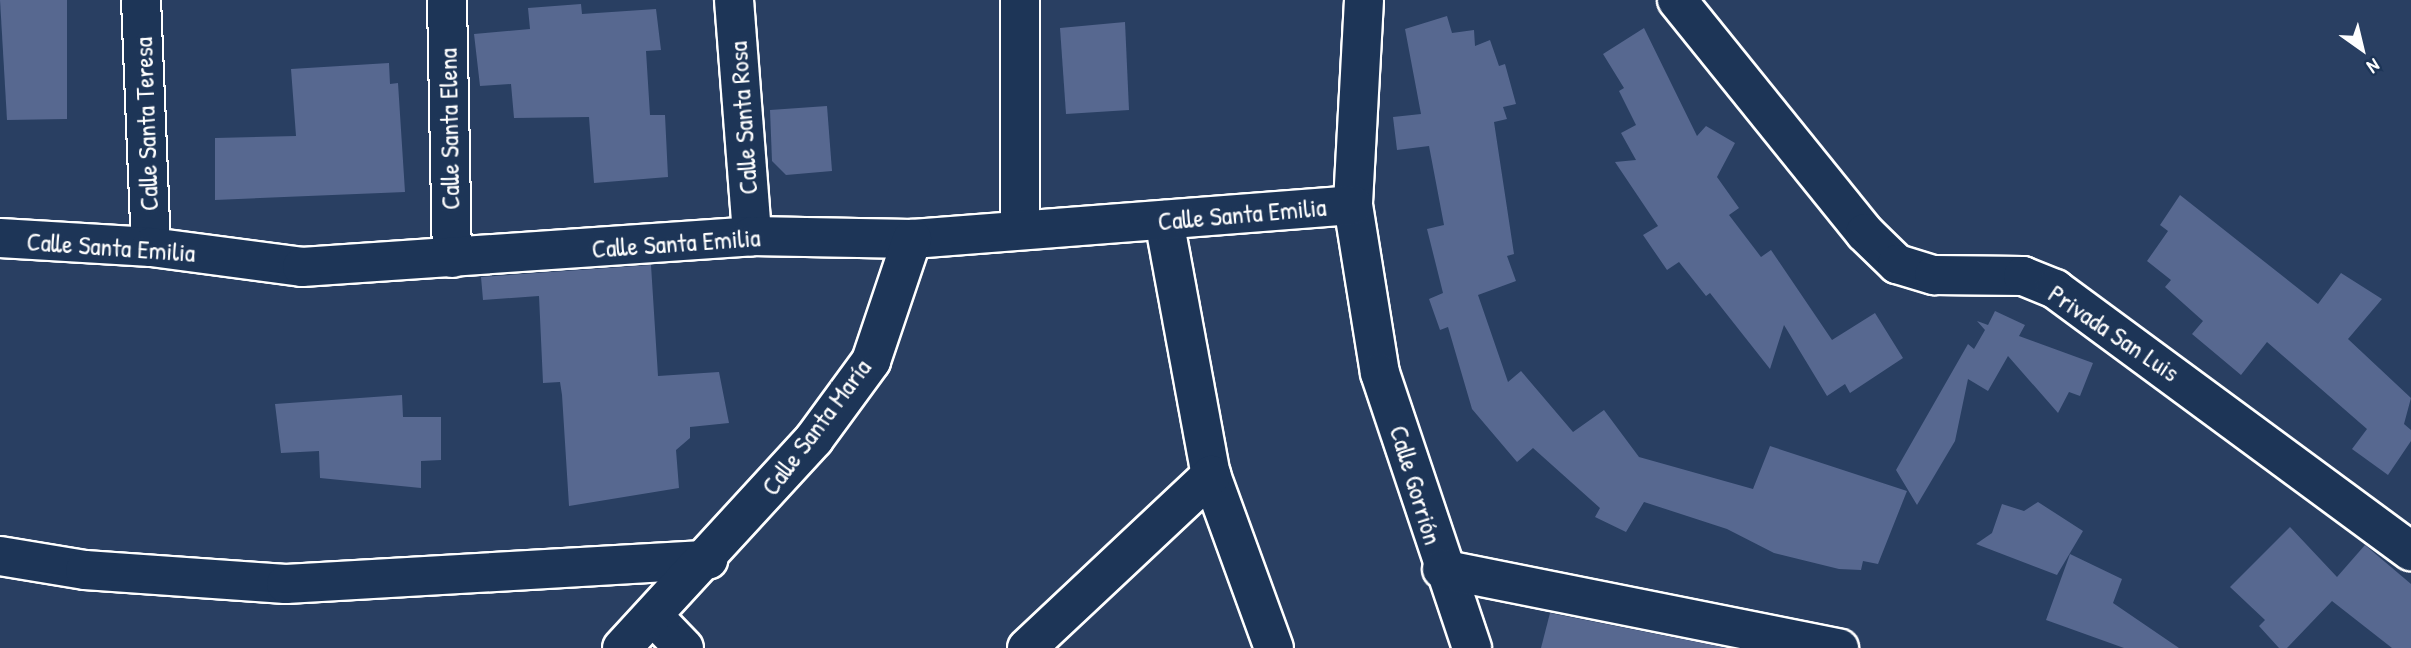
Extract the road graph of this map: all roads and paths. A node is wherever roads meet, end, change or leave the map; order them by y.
1 (141, 0) edge
2 (447, 0) edge
3 (734, 0) edge
4 (1020, 0) edge
5 (1364, 0) edge
6 (1677, 0) edge
7 (1353, 205) junction
8 (1164, 220) junction
9 (1020, 230) junction
10 (752, 236) junction
11 (0, 239) edge
12 (912, 239) junction
13 (151, 247) junction
14 (452, 258) junction
15 (1211, 475) junction
16 (2411, 551) edge
17 (0, 556) edge
18 (708, 560) junction
19 (1442, 569) junction
20 (654, 617) junction
21 (622, 648) edge
22 (684, 648) edge
23 (1027, 648) edge
24 (1274, 648) edge
25 (1472, 648) edge
26 (1839, 648) edge

1 - 13 street, Calle Santa Teresa
2 - 14 street, Calle Santa Elena
3 - 10 street, Calle Santa Rosa
4 - 9 street
5 - 7 street, Calle Gorrión
6 - 16 street, Privada San Luis
7 - 8 street, Calle Santa Emilia
7 - 19 street, Calle Gorrión
8 - 9 street, Calle Santa Emilia
8 - 15 street
9 - 12 street, Calle Santa Emilia
10 - 12 street, Calle Santa Emilia
10 - 14 street, Calle Santa Emilia
11 - 13 street, Calle Santa Emilia
12 - 18 street, Calle Santa María
13 - 14 street, Calle Santa Emilia
15 - 23 street
15 - 24 street
17 - 18 street
18 - 20 street, Calle Santa María
19 - 25 street
19 - 26 street, Calle Gorrión
20 - 21 street, Calle Santa María
20 - 22 street

